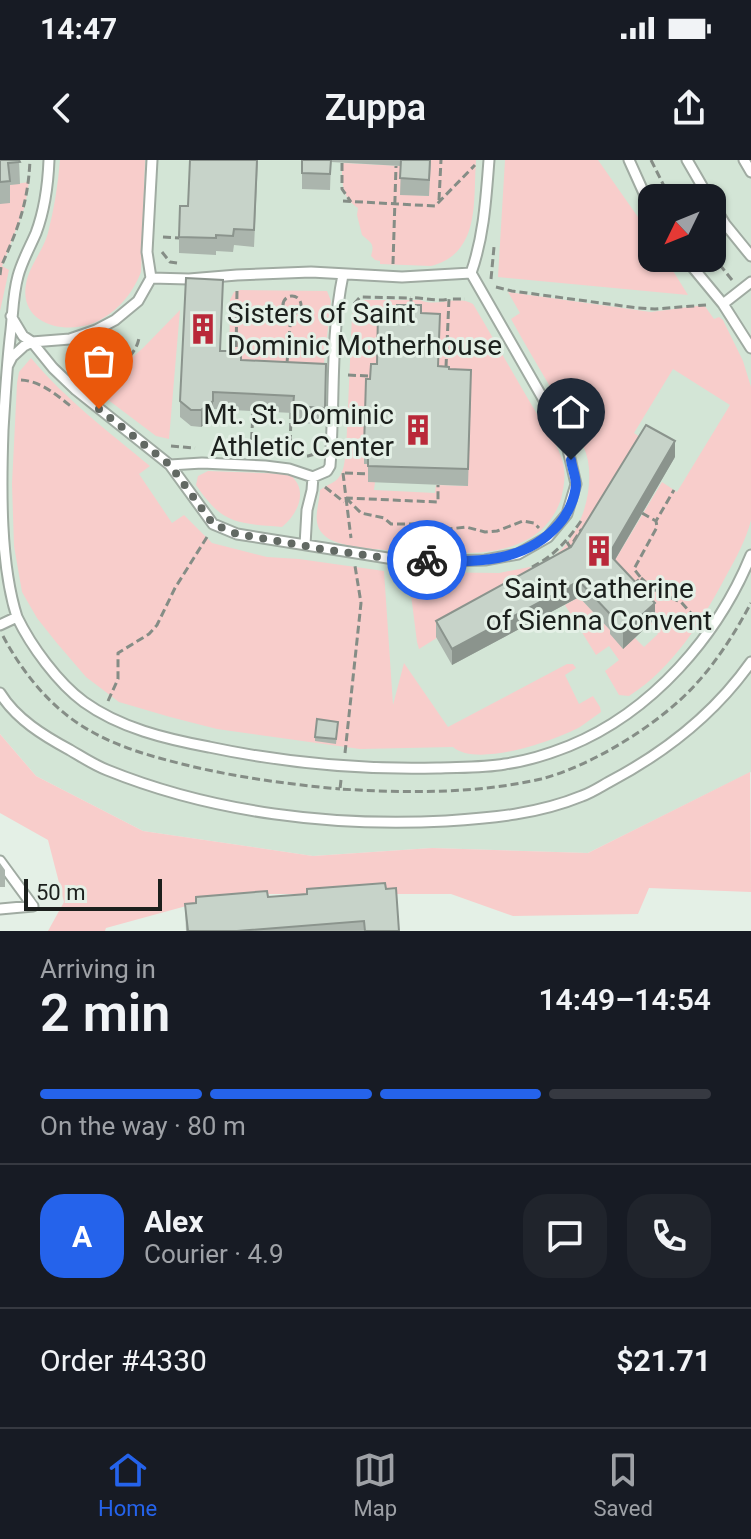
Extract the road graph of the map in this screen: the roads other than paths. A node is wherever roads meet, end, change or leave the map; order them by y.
1 (49, 160) edge
2 (152, 160) edge
3 (489, 160) edge
4 (629, 160) edge
5 (687, 160) edge
6 (744, 160) edge
7 (751, 172) edge
8 (640, 184) edge
9 (701, 184) edge
10 (726, 225) edge
11 (751, 256) edge
12 (695, 272) edge
13 (471, 273) junction
14 (343, 275) junction
15 (151, 278) junction
16 (751, 282) edge
17 (718, 306) junction
18 (11, 316) junction
19 (32, 342) junction
20 (751, 348) edge
21 (4, 350) edge
22 (6, 369) junction
23 (170, 465) junction
24 (313, 477) junction
25 (305, 545) junction
26 (751, 555) edge
27 (17, 617) junction
28 (0, 625) edge
29 (751, 662) edge
30 (0, 693) edge
31 (0, 861) edge
32 (0, 909) edge

1 - 18 lane
2 - 15 lane
3 - 13 lane
4 - 8 lane
5 - 9 lane
6 - 7 lane
10 - 11 lane
12 - 17 lane
13 - 14 lane
13 - 25 lane
14 - 15 lane
14 - 24 lane
15 - 19 lane
16 - 17 lane
17 - 20 lane
18 - 19 lane
18 - 21 lane
19 - 22 lane
19 - 23 lane
21 - 22 lane
22 - 27 lane
23 - 24 lane
23 - 25 lane
24 - 25 lane
26 - 27 lane
27 - 28 lane
29 - 30 lane
31 - 32 lane

